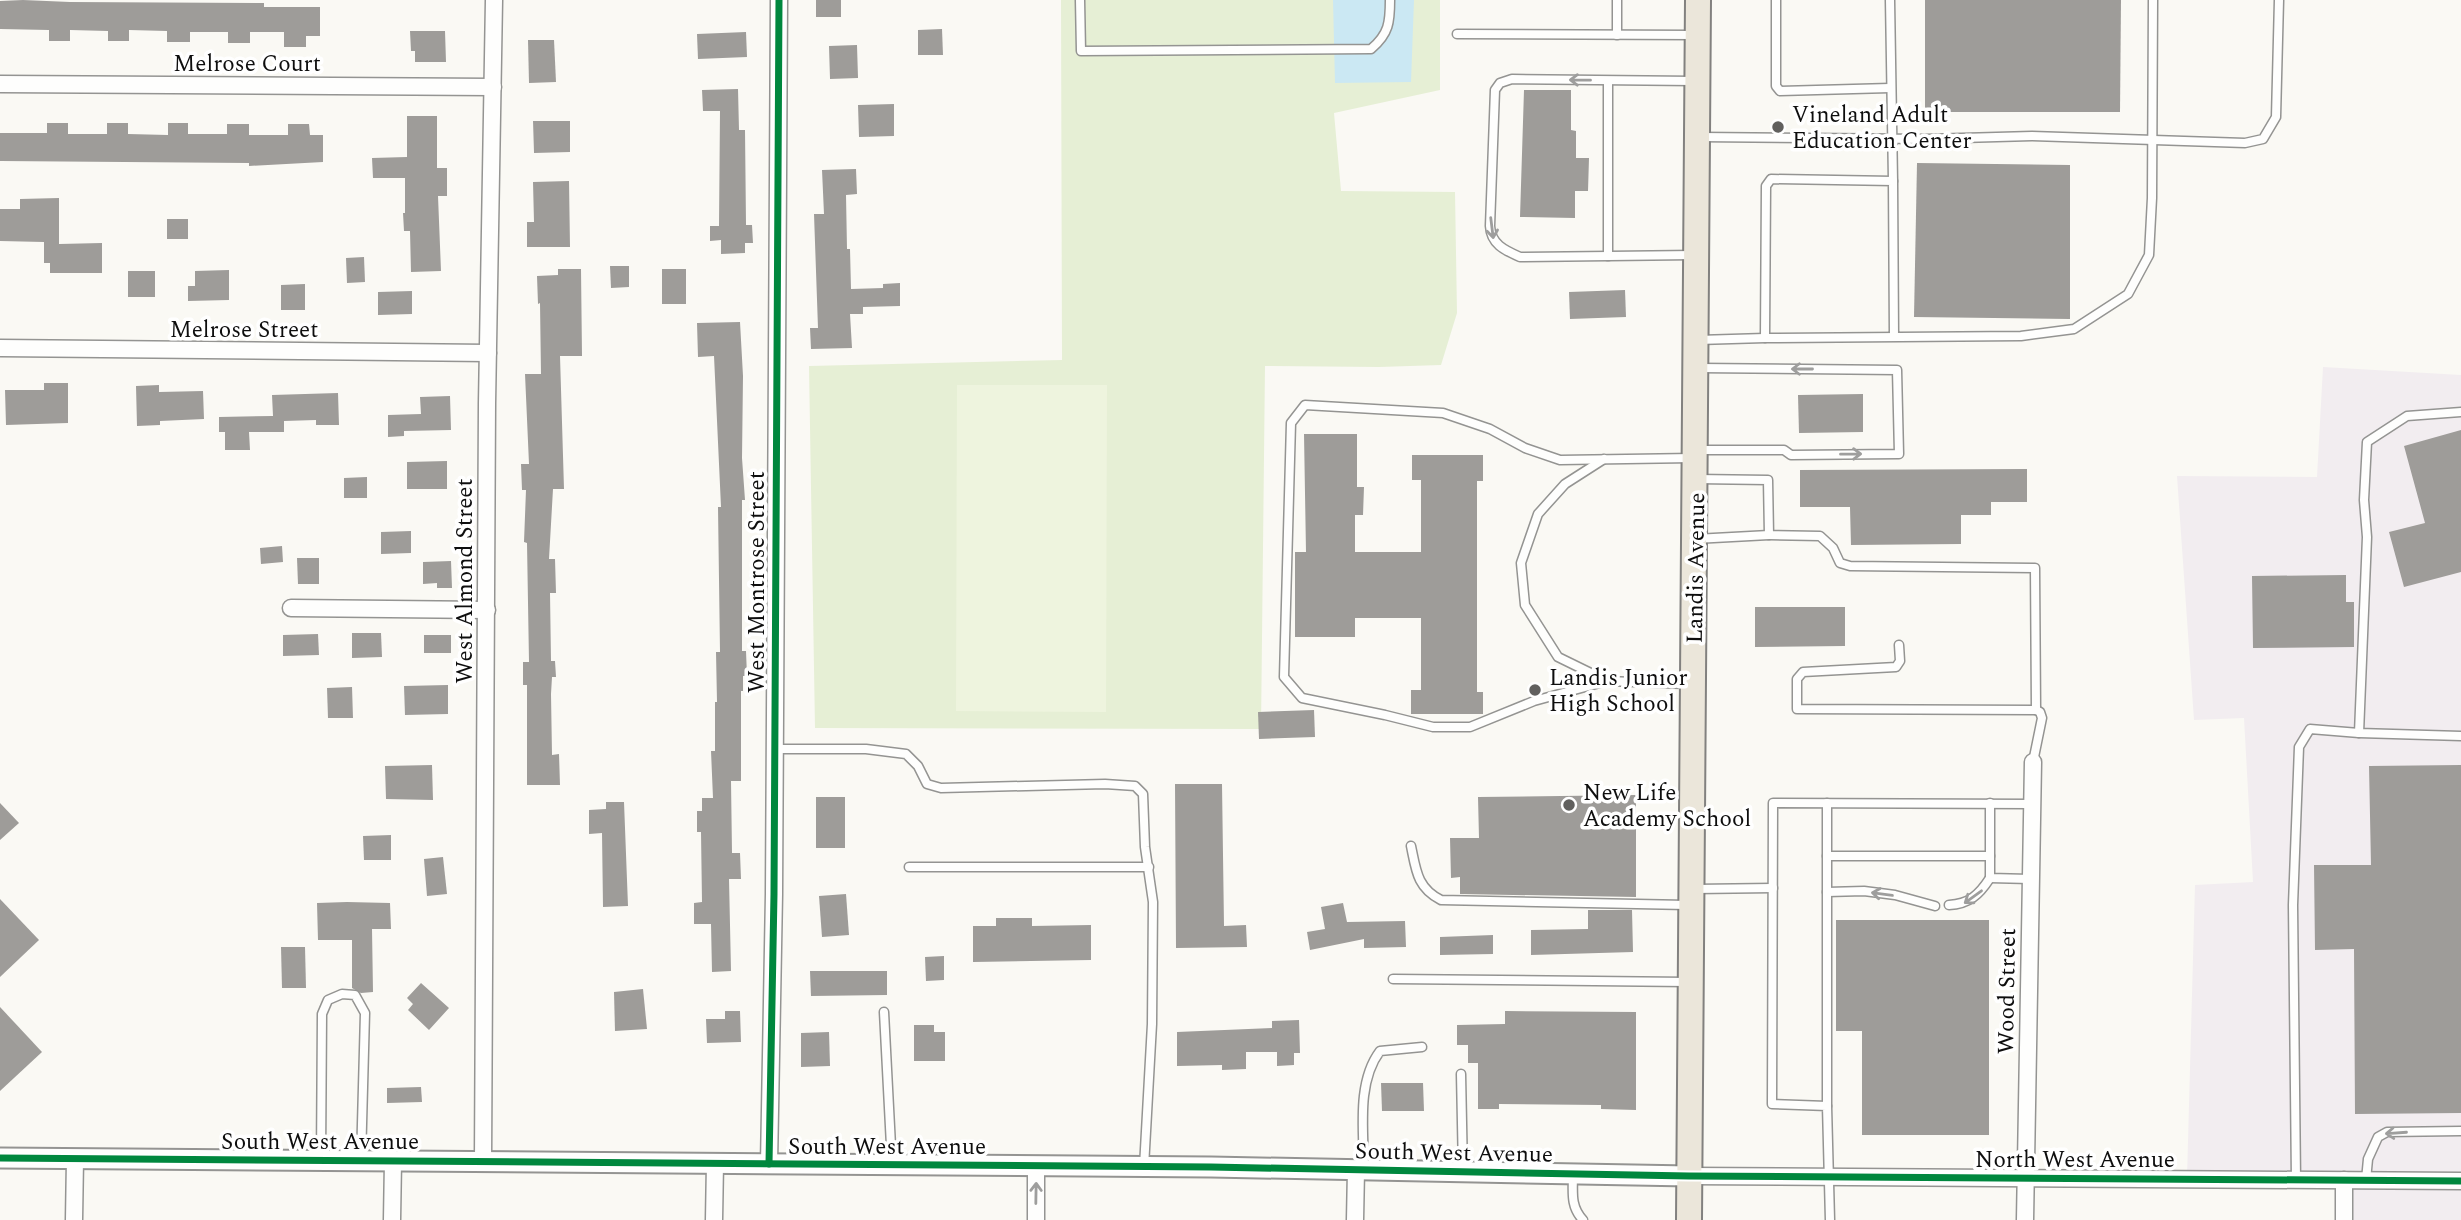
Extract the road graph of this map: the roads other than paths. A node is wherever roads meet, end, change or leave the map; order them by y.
1 (494, 0) edge
2 (779, 0) edge
3 (1080, 0) edge
4 (1390, 0) edge
5 (1617, 0) edge
6 (1698, 0) edge
7 (1776, 0) edge
8 (1890, 0) edge
9 (2153, 0) edge
10 (2279, 0) edge
11 (1458, 34) dead end
12 (1617, 35) junction
13 (1698, 35) junction
14 (1608, 81) junction
15 (1697, 81) junction
16 (0, 84) edge
17 (494, 87) junction
18 (1890, 88) junction
19 (1697, 137) junction
20 (1893, 138) junction
21 (2153, 140) junction
22 (1893, 181) junction
23 (1696, 255) junction
24 (1608, 256) junction
25 (1895, 337) junction
26 (1765, 338) junction
27 (1696, 340) junction
28 (0, 348) edge
29 (488, 353) junction
30 (1696, 368) junction
31 (2461, 412) edge
32 (1604, 459) junction
33 (1696, 462) junction
34 (1769, 535) junction
35 (1695, 539) junction
36 (290, 608) dead end
37 (487, 610) junction
38 (1899, 645) dead end
39 (1607, 681) junction
40 (1694, 684) junction
41 (2036, 710) junction
42 (2359, 733) junction
43 (2461, 736) edge
44 (775, 749) junction
45 (2032, 762) joint
46 (1827, 803) junction
47 (1990, 803) junction
48 (2032, 804) junction
49 (1411, 846) dead end
50 (1827, 856) junction
51 (1990, 856) junction
52 (909, 867) dead end
53 (1149, 867) junction
54 (1990, 878) junction
55 (2030, 879) junction
56 (1773, 888) junction
57 (1827, 892) junction
58 (1692, 897) junction
59 (1949, 905) dead end
60 (1935, 906) dead end
61 (1393, 979) dead end
62 (1691, 982) junction
63 (884, 1012) dead end
64 (1422, 1047) dead end
65 (1461, 1073) dead end
66 (1827, 1107) junction
67 (2461, 1130) edge
68 (0, 1158) edge
69 (75, 1158) junction
70 (321, 1161) junction
71 (361, 1161) junction
72 (393, 1161) junction
73 (483, 1162) junction
74 (715, 1163) junction
75 (769, 1164) junction
76 (892, 1165) junction
77 (1036, 1166) junction
78 (1144, 1167) junction
79 (1360, 1170) junction
80 (1463, 1171) junction
81 (1573, 1174) junction
82 (1689, 1176) junction
83 (1830, 1177) junction
84 (2025, 1178) junction
85 (2296, 1180) junction
86 (2344, 1180) junction
87 (2366, 1180) junction
88 (2461, 1181) edge
89 (74, 1220) edge
90 (392, 1220) edge
91 (714, 1220) edge
92 (1036, 1220) edge
93 (1355, 1220) edge
94 (1583, 1220) edge
95 (1689, 1220) edge
96 (1830, 1220) edge
97 (2025, 1220) edge
98 (2344, 1220) edge

1 - 17 street, West Almond Street
2 - 44 street, West Montrose Street
3 - 4 lane
5 - 12 lane
6 - 13 main road, Landis Avenue
7 - 18 lane
8 - 18 lane
9 - 21 lane
10 - 21 lane
11 - 12 lane
12 - 13 lane
13 - 15 main road, Landis Avenue
14 - 15 lane
14 - 24 lane
14 -> 24 lane
15 - 19 main road, Landis Avenue
16 - 17 street, Melrose Court
17 - 29 street, West Almond Street
18 - 20 lane
19 - 20 lane
19 - 23 main road, Landis Avenue
20 - 21 lane
20 - 22 lane
21 - 25 lane
22 - 25 lane
22 - 26 lane
23 - 24 lane
23 - 27 main road, Landis Avenue
25 - 26 lane
26 - 27 lane
27 - 30 main road, Landis Avenue
28 - 29 street, Melrose Street
29 - 37 street, West Almond Street
30 - 33 main road, Landis Avenue
33 -> 30 lane
31 - 42 lane
32 - 33 lane
32 - 39 lane
32 - 39 lane
33 - 34 lane
33 - 35 main road, Landis Avenue
34 - 35 lane
34 - 41 lane
35 - 40 main road, Landis Avenue
36 - 37 street
37 - 73 street, West Almond Street
38 - 41 lane
39 - 40 lane
40 - 58 main road, Landis Avenue
41 - 45 lane
42 - 43 lane
42 - 85 lane
44 - 53 lane
44 - 75 street, West Montrose Street
45 - 48 street, Wood Street
46 - 47 lane
46 - 50 lane
46 - 56 lane
47 - 48 lane
47 - 51 lane
48 - 55 street, Wood Street
49 - 58 lane
50 - 51 lane
50 - 57 lane
51 - 54 lane
52 - 53 lane
53 - 78 lane
54 - 55 lane
54 -> 59 lane
55 - 84 street, Wood Street
56 - 58 lane
56 - 66 lane
60 -> 57 lane
57 - 66 lane
58 - 62 main road, Landis Avenue
61 - 62 lane
62 - 82 main road, Landis Avenue
63 - 76 lane
64 - 79 lane
65 - 80 lane
66 - 83 lane
67 -> 87 lane
68 - 69 street, South West Avenue
69 - 70 street, South West Avenue
69 - 89 street
70 - 71 street, South West Avenue
70 - 71 lane
71 - 72 street, South West Avenue
72 - 73 street, South West Avenue
72 - 90 street
73 - 74 street, South West Avenue
74 - 75 street, South West Avenue
74 - 91 street
75 - 76 street, South West Avenue
76 - 77 street, South West Avenue
77 - 78 street, South West Avenue
92 -> 77 street
78 - 79 street, South West Avenue
79 - 80 street, South West Avenue
79 - 93 street
80 - 81 street, South West Avenue
81 - 82 street, South West Avenue
81 - 94 lane
82 - 83 street, North West Avenue
82 - 95 main road, Landis Avenue
83 - 84 street, North West Avenue
83 - 96 lane
84 - 85 street, North West Avenue
84 - 97 street, Wood Street
85 - 86 street, North West Avenue
86 - 87 street, North West Avenue
86 - 98 street
87 - 88 street, North West Avenue

